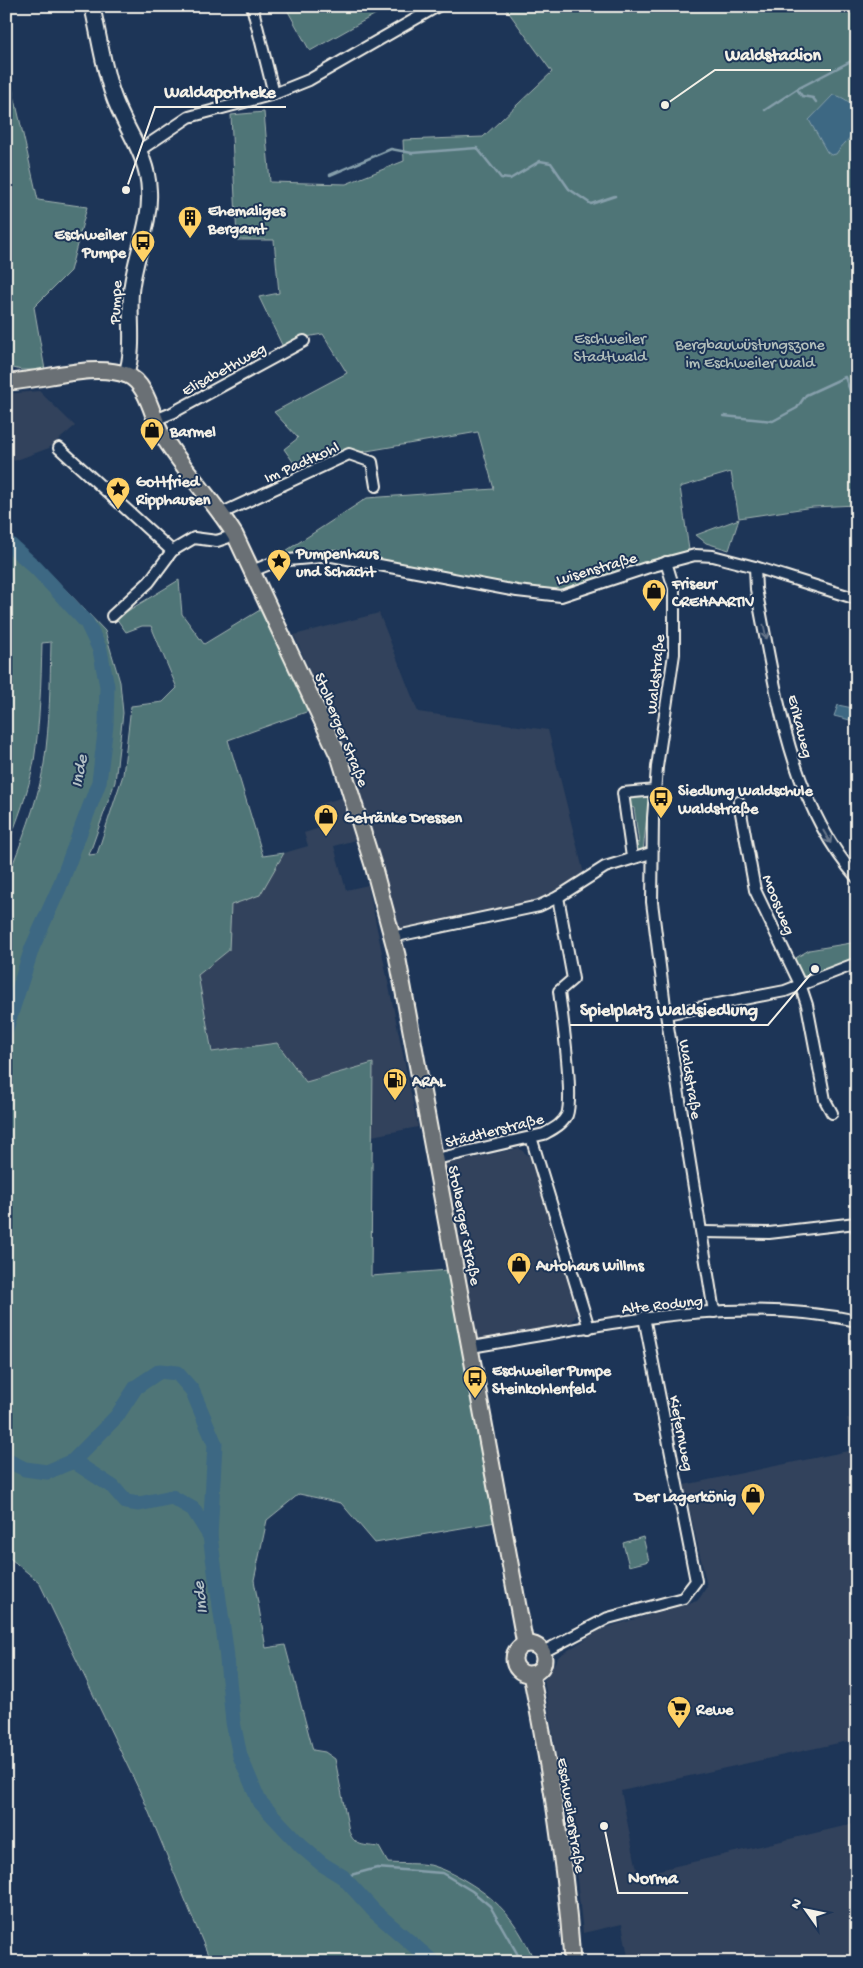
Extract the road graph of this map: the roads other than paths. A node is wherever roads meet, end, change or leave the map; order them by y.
1 (92, 6) edge
2 (252, 6) edge
3 (438, 6) edge
4 (274, 94) junction
5 (140, 150) junction
6 (304, 341) dead end
7 (126, 375) junction
8 (6, 382) edge
9 (155, 420) junction
10 (59, 448) dead end
11 (376, 486) dead end
12 (222, 513) junction
13 (235, 535) junction
14 (172, 551) junction
15 (666, 562) junction
16 (755, 567) junction
17 (252, 571) junction
18 (857, 599) edge
19 (112, 616) dead end
20 (656, 790) junction
21 (739, 802) dead end
22 (651, 853) junction
23 (632, 857) junction
24 (857, 878) edge
25 (558, 897) junction
26 (392, 937) junction
27 (857, 963) edge
28 (800, 984) junction
29 (666, 1014) junction
30 (832, 1113) dead end
31 (531, 1137) junction
32 (436, 1159) junction
33 (857, 1229) edge
34 (702, 1232) junction
35 (714, 1312) junction
36 (644, 1317) junction
37 (857, 1321) edge
38 (589, 1328) junction
39 (471, 1348) junction
40 (525, 1644) junction
41 (543, 1652) junction
42 (531, 1674) junction
43 (572, 1962) edge

1 - 5 main road, Pumpe
2 - 4 street
3 - 4 street
4 - 5 street
5 - 7 main road, Pumpe
6 - 9 street, Elisabethweg
7 - 8 main road
7 - 9 main road
9 - 12 main road
10 - 14 street
11 - 12 street, Im Padtkohl
12 - 13 main road
13 - 14 street
13 - 17 main road
14 - 19 street
15 - 16 street, Luisenstraße
15 - 17 street, Luisenstraße
15 - 20 street, Waldstraße
16 - 18 street, Luisenstraße
16 -> 24 street, Erikaweg
17 - 26 main road, Stolberger Straße
20 - 22 street, Waldstraße
20 - 23 street
21 - 28 street, Moosweg
22 - 23 street
22 - 29 street, Waldstraße
23 - 25 street
25 - 26 street
25 - 31 street, Städtlerstraße
26 - 32 main road, Stolberger Straße
27 - 28 street
28 - 29 street
28 - 30 street, Moosweg
29 - 34 street, Waldstraße
31 - 32 street, Städtlerstraße
31 - 38 street
32 - 39 main road, Stolberger Straße
33 - 34 street
34 - 35 street, Waldstraße
35 - 36 street, Alte Rodung
35 - 37 street, Alte Rodung
36 - 38 street, Alte Rodung
36 - 41 street, Kiefernweg
38 - 39 street, Alte Rodung
39 - 40 main road, Stolberger Straße
40 - 41 main road
40 - 42 main road
41 - 42 main road
42 - 43 main road, Eschweilerstraße

